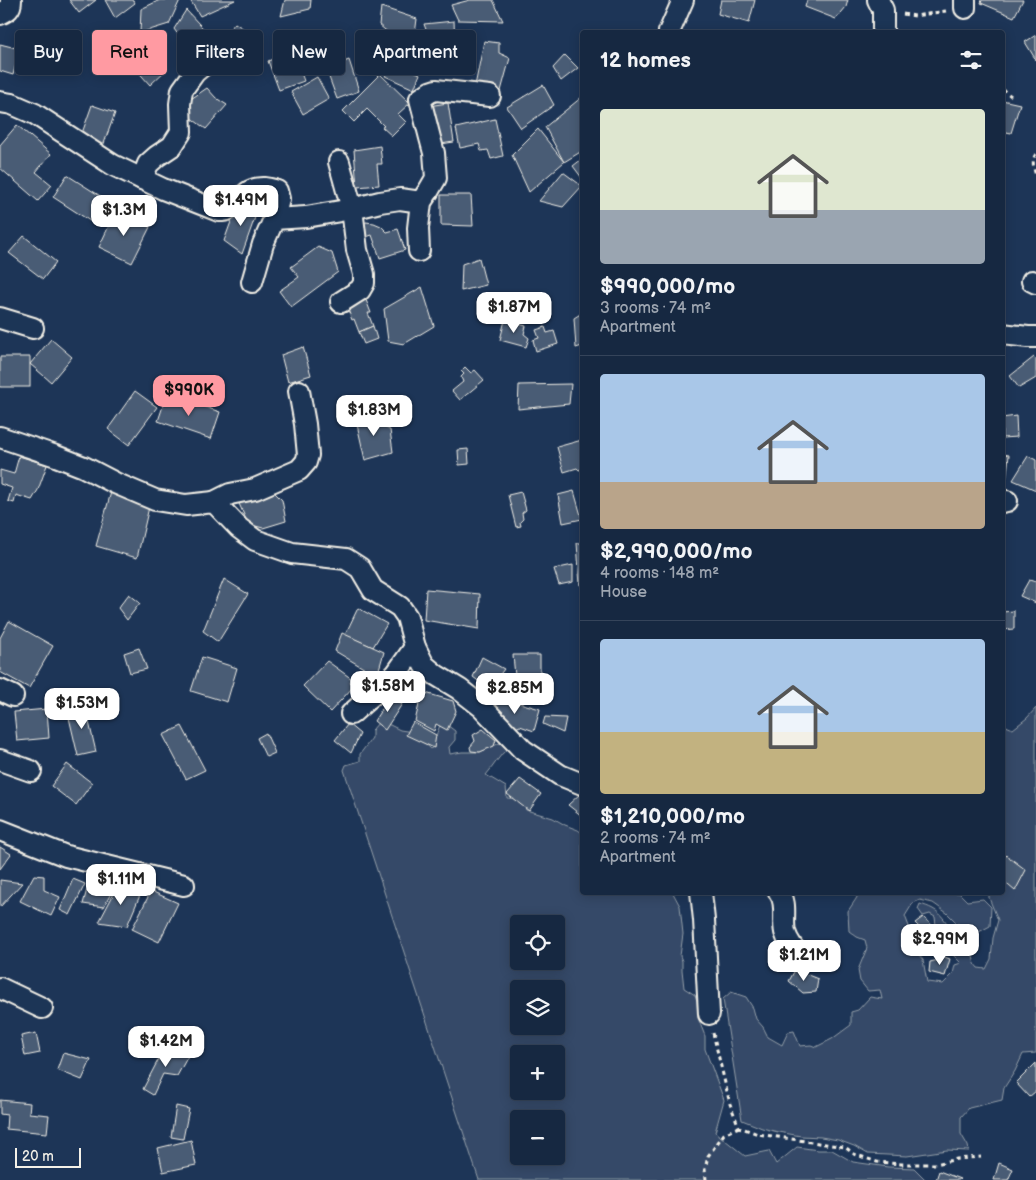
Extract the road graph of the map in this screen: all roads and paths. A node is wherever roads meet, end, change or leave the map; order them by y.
1 (11, 0) edge
2 (683, 0) edge
3 (965, 4) edge
4 (881, 5) edge
5 (0, 14) edge
6 (670, 30) edge
7 (883, 30) edge
8 (193, 75) edge
9 (1005, 91) edge
10 (490, 96) dead end
11 (1011, 96) dead end
12 (0, 102) edge
13 (1036, 154) edge
14 (339, 162) dead end
15 (1036, 176) edge
16 (142, 179) junction
17 (421, 202) junction
18 (352, 209) junction
19 (274, 220) junction
20 (419, 251) dead end
21 (252, 282) dead end
22 (341, 302) dead end
23 (0, 318) edge
24 (33, 328) dead end
25 (1005, 334) edge
26 (1036, 337) edge
27 (298, 392) dead end
28 (0, 438) edge
29 (214, 502) junction
30 (415, 647) junction
31 (351, 714) dead end
32 (0, 760) edge
33 (31, 771) dead end
34 (580, 783) edge
35 (0, 830) edge
36 (184, 885) dead end
37 (701, 895) edge
38 (781, 895) edge
39 (802, 959) dead end
40 (0, 988) edge
41 (42, 1008) dead end
42 (709, 1014) joint
43 (739, 1127) junction
44 (981, 1157) dead end
45 (706, 1180) edge

1 - 5 street
2 - 6 street
3 - 4 path
4 - 7 street
8 - 16 street
9 - 11 path
10 - 17 street
12 - 16 street
13 - 15 path
14 - 18 street
16 - 19 street
17 - 18 street
17 - 20 street
18 - 19 street
18 - 22 street
19 - 21 street
23 - 24 street
25 - 26 street
27 - 29 street
28 - 29 street
29 - 30 street
30 - 31 street
30 - 34 street
32 - 33 street
35 - 36 street
37 - 42 street
38 - 39 street
40 - 41 street
42 - 43 path
43 - 44 path
43 - 45 path

